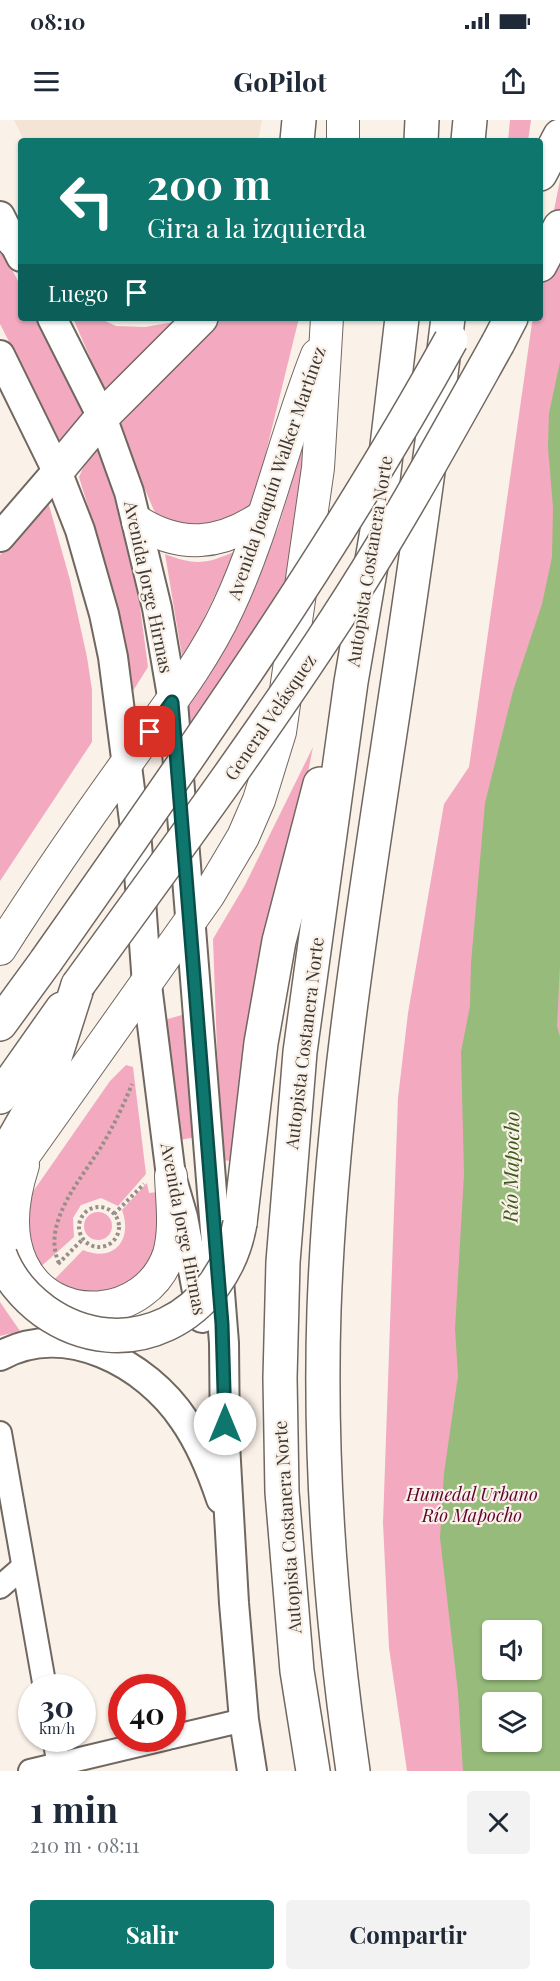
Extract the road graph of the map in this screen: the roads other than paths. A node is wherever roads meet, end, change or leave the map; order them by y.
1 (299, 120) edge
2 (343, 120) edge
3 (422, 120) edge
4 (470, 120) edge
5 (560, 136) edge
6 (297, 138) edge
7 (343, 138) edge
8 (421, 138) edge
9 (468, 138) edge
10 (543, 168) edge
11 (560, 227) edge
12 (543, 259) edge
13 (54, 321) edge
14 (198, 321) edge
15 (402, 321) edge
16 (448, 321) edge
17 (461, 321) edge
18 (510, 321) edge
19 (326, 326) edge
20 (0, 355) edge
21 (102, 417) junction
22 (57, 471) junction
23 (262, 517) junction
24 (138, 522) junction
25 (0, 537) edge
26 (351, 682) junction
27 (172, 702) junction
28 (128, 762) junction
29 (189, 924) junction
30 (0, 949) edge
31 (78, 985) junction
32 (147, 985) junction
33 (0, 1024) edge
34 (0, 1097) edge
35 (14, 1157) edge
36 (171, 1176) junction
37 (0, 1189) edge
38 (0, 1255) edge
39 (0, 1356) edge
40 (0, 1433) edge
41 (225, 1444) junction
42 (231, 1527) junction
43 (23, 1567) junction
44 (0, 1587) edge
45 (42, 1674) edge
46 (244, 1720) junction
47 (186, 1734) edge
48 (57, 1752) edge
49 (118, 1752) edge
50 (60, 1768) edge
51 (30, 1771) edge
52 (252, 1771) edge
53 (313, 1771) edge
54 (353, 1771) edge

1 - 6 highway
2 - 7 main road
3 - 8 highway
4 - 9 highway
5 - 10 highway
11 - 12 highway
13 - 21 street, Avenida Jorge Hirmas
14 - 21 highway
15 - 26 highway, Autopista Costanera Norte
16 - 54 highway
17 - 33 highway, bridge
18 - 31 highway, General Velásquez, bridge
19 - 23 main road, Avenida Joaquín Walker Martínez
19 - 29 main road, Avenida Joaquín Walker Martínez
20 - 22 street, Avenida Jorge Hirmas
21 - 22 highway
21 - 24 street, Avenida Jorge Hirmas
22 - 25 street
22 - 28 street, Avenida Jorge Hirmas
23 - 24 main road
23 - 27 main road, Avenida Joaquín Walker Martínez
24 - 27 street, Avenida Jorge Hirmas
26 - 38 highway, bridge
26 - 53 highway, Autopista Costanera Norte
27 - 28 main road, Avenida Joaquín Walker Martínez
27 - 29 street, Avenida Jorge Hirmas
28 - 30 main road, Avenida Joaquín Walker Martínez
28 - 32 street, Avenida Jorge Hirmas
29 - 32 main road, Avenida Joaquín Walker Martínez
29 - 41 street, Avenida Jorge Hirmas
31 - 34 highway, General Velásquez
31 - 35 highway
32 - 35 main road, Avenida Joaquín Walker Martínez
32 - 36 street, Avenida Jorge Hirmas
35 - 36 main road
35 - 37 main road, Avenida Joaquín Walker Martínez
36 - 41 street, Avenida Jorge Hirmas
39 - 42 street
40 - 43 street
41 - 42 street
42 - 46 street
43 - 44 street
43 - 45 street
46 - 47 street
46 - 52 street
48 - 50 street
49 - 50 street
50 - 51 street

